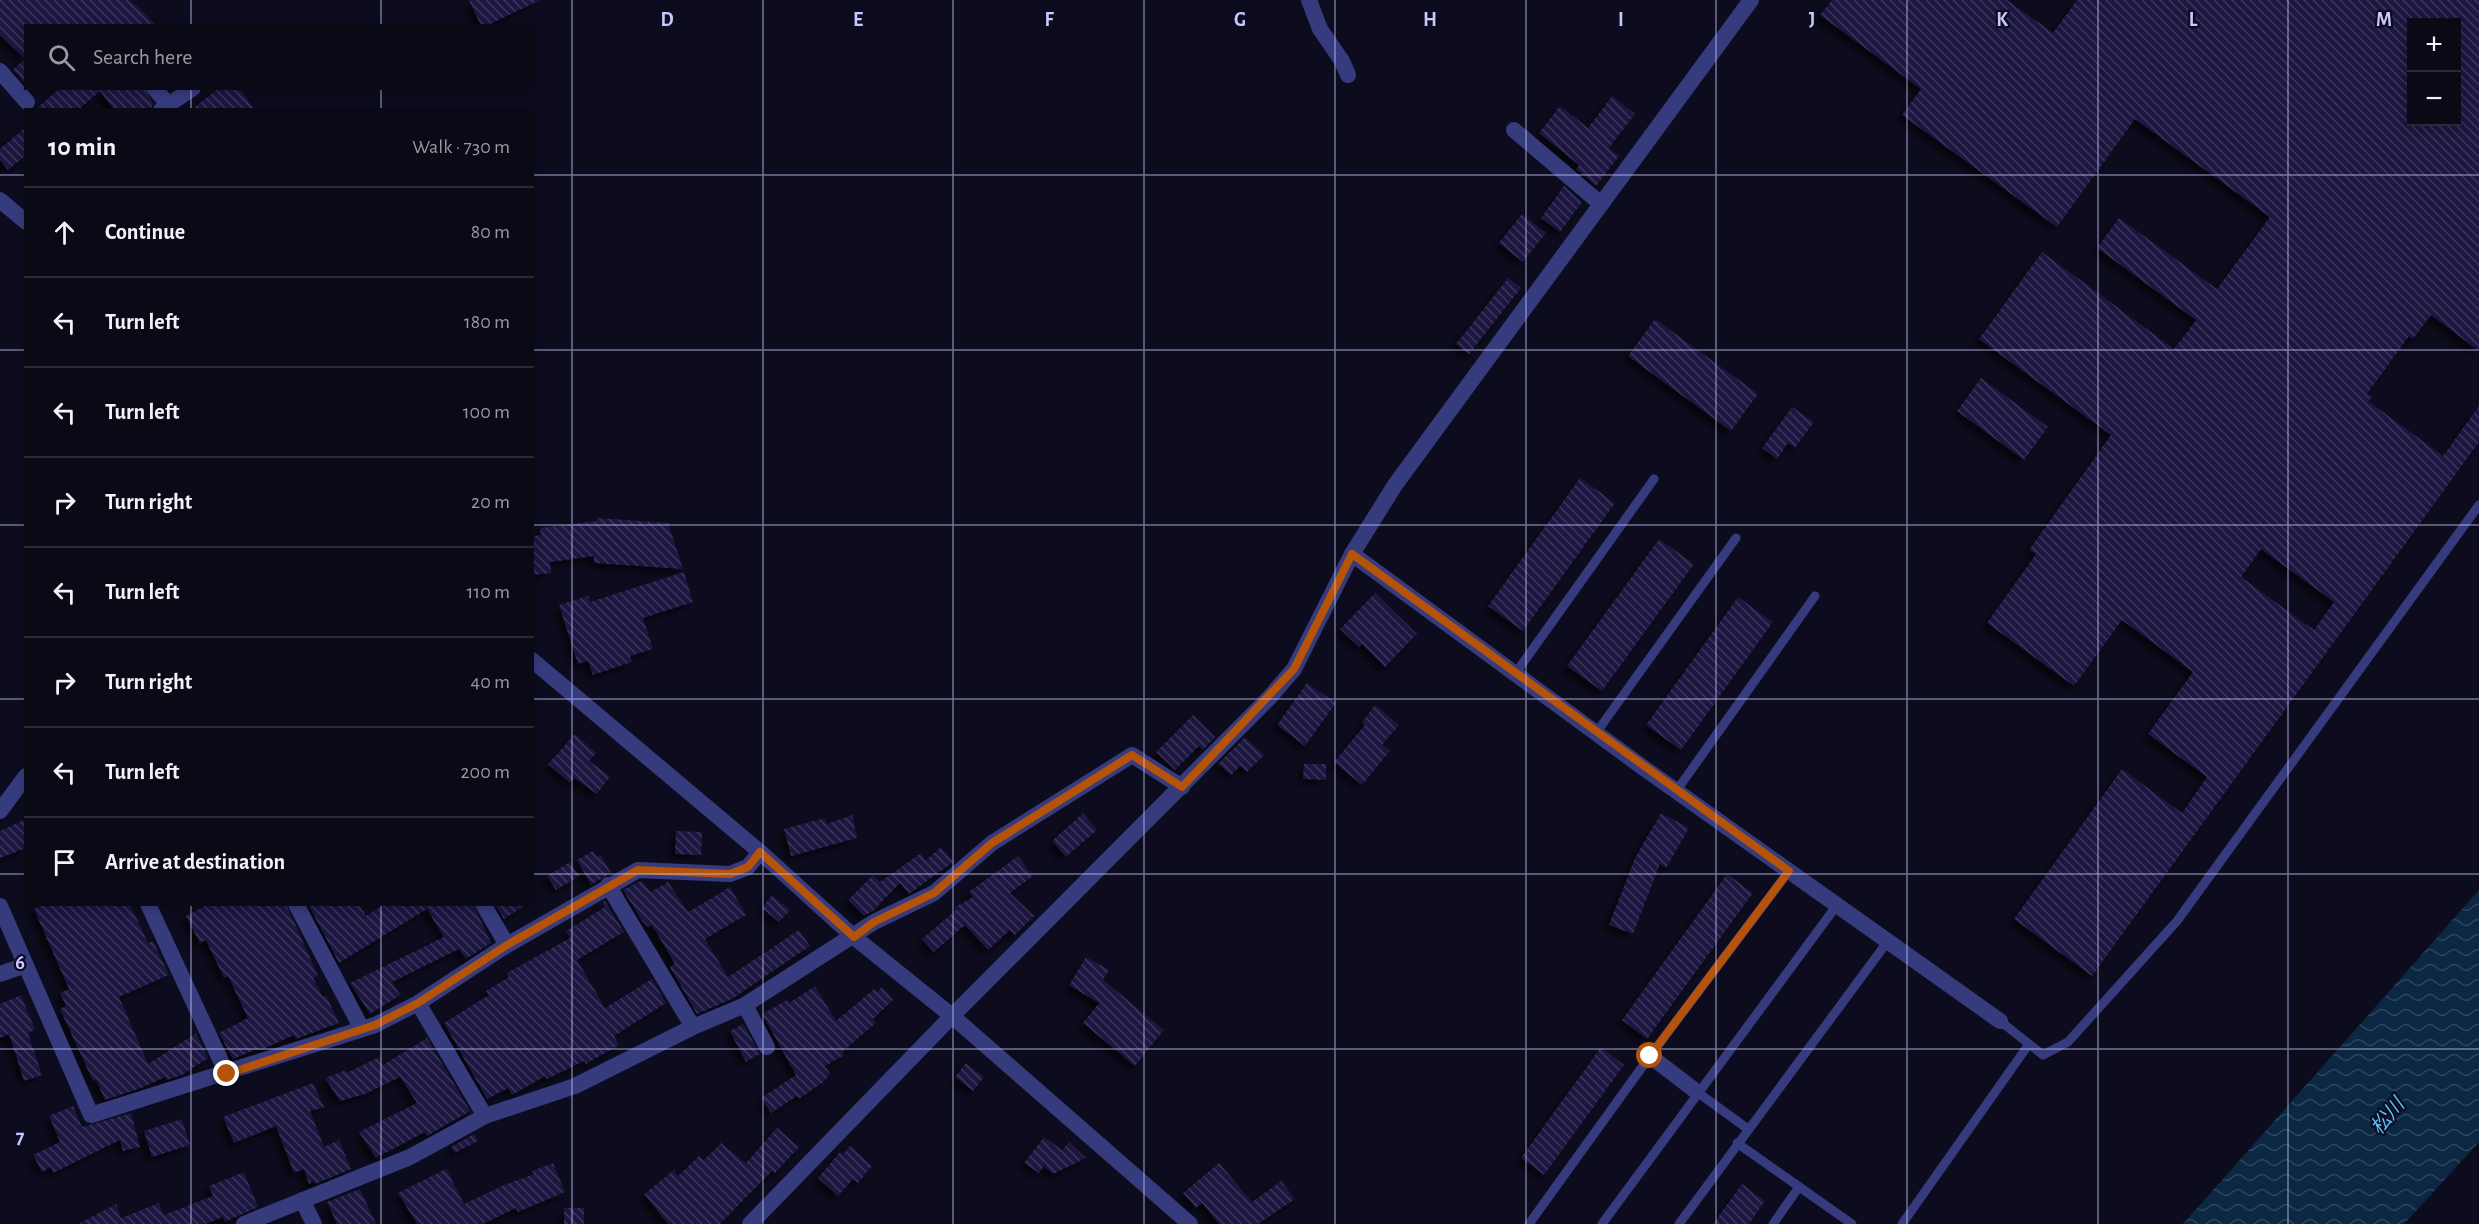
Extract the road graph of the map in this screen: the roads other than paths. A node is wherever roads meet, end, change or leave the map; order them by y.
1 (1309, 0) edge
2 (1751, 0) edge
3 (0, 71) edge
4 (1348, 75) dead end
5 (155, 90) edge
6 (191, 90) edge
7 (27, 102) dead end
8 (164, 107) edge
9 (1514, 130) dead end
10 (0, 200) edge
11 (1601, 204) junction
12 (24, 219) edge
13 (1654, 479) dead end
14 (2479, 505) edge
15 (1736, 538) dead end
16 (1352, 554) junction
17 (1815, 597) dead end
18 (534, 662) edge
19 (1515, 674) junction
20 (1596, 733) junction
21 (24, 779) edge
22 (1182, 787) junction
23 (1677, 790) junction
24 (0, 811) edge
25 (760, 852) junction
26 (1789, 871) junction
27 (608, 885) junction
28 (1837, 904) junction
29 (0, 906) edge
30 (149, 906) edge
31 (297, 906) edge
32 (484, 906) edge
33 (854, 937) junction
34 (1888, 941) junction
35 (507, 945) junction
36 (26, 965) junction
37 (0, 974) edge
38 (418, 1003) junction
39 (745, 1005) junction
40 (952, 1016) junction
41 (2000, 1021) joint
42 (693, 1027) junction
43 (362, 1029) junction
44 (2029, 1044) junction
45 (767, 1047) dead end
46 (1650, 1056) junction
47 (227, 1074) junction
48 (1697, 1092) junction
49 (485, 1116) junction
50 (1748, 1129) junction
51 (1737, 1143) junction
52 (1799, 1187) junction
53 (302, 1200) junction
54 (244, 1224) edge
55 (314, 1224) edge
56 (750, 1224) edge
57 (1190, 1224) edge
58 (1529, 1224) edge
59 (1602, 1224) edge
60 (1679, 1224) edge
61 (1773, 1224) edge
62 (1852, 1224) edge
63 (1902, 1224) edge

1 - 4 street
2 - 11 street
3 - 7 street
5 - 8 street
6 - 8 street
9 - 11 street
10 - 12 street
11 - 16 street
13 - 19 lane
14 - 44 lane
15 - 20 lane
16 - 19 street
16 - 22 street
17 - 23 lane
18 - 25 street
19 - 20 street
20 - 23 street
21 - 24 street
22 - 33 street
22 - 40 street
23 - 26 street
25 - 27 street
25 - 33 street
26 - 28 street
26 - 46 lane
27 - 35 street
27 - 42 street
28 - 34 street
28 - 48 lane
29 - 36 street
30 - 47 street
31 - 43 street
32 - 35 street
33 - 39 street
33 - 40 street
34 - 41 street
34 - 50 lane
35 - 38 street
36 - 37 street
36 - 47 street
38 - 43 street
38 - 49 street
39 - 42 street
39 - 45 street
40 - 56 street
40 - 57 street
41 - 44 lane
42 - 49 street
43 - 47 street
44 - 63 lane
46 - 48 street
46 - 58 lane
48 - 50 lane
48 - 59 lane
49 - 53 street
50 - 51 lane
51 - 52 lane
51 - 60 lane
52 - 61 lane
52 - 62 lane
53 - 54 street
53 - 55 street

